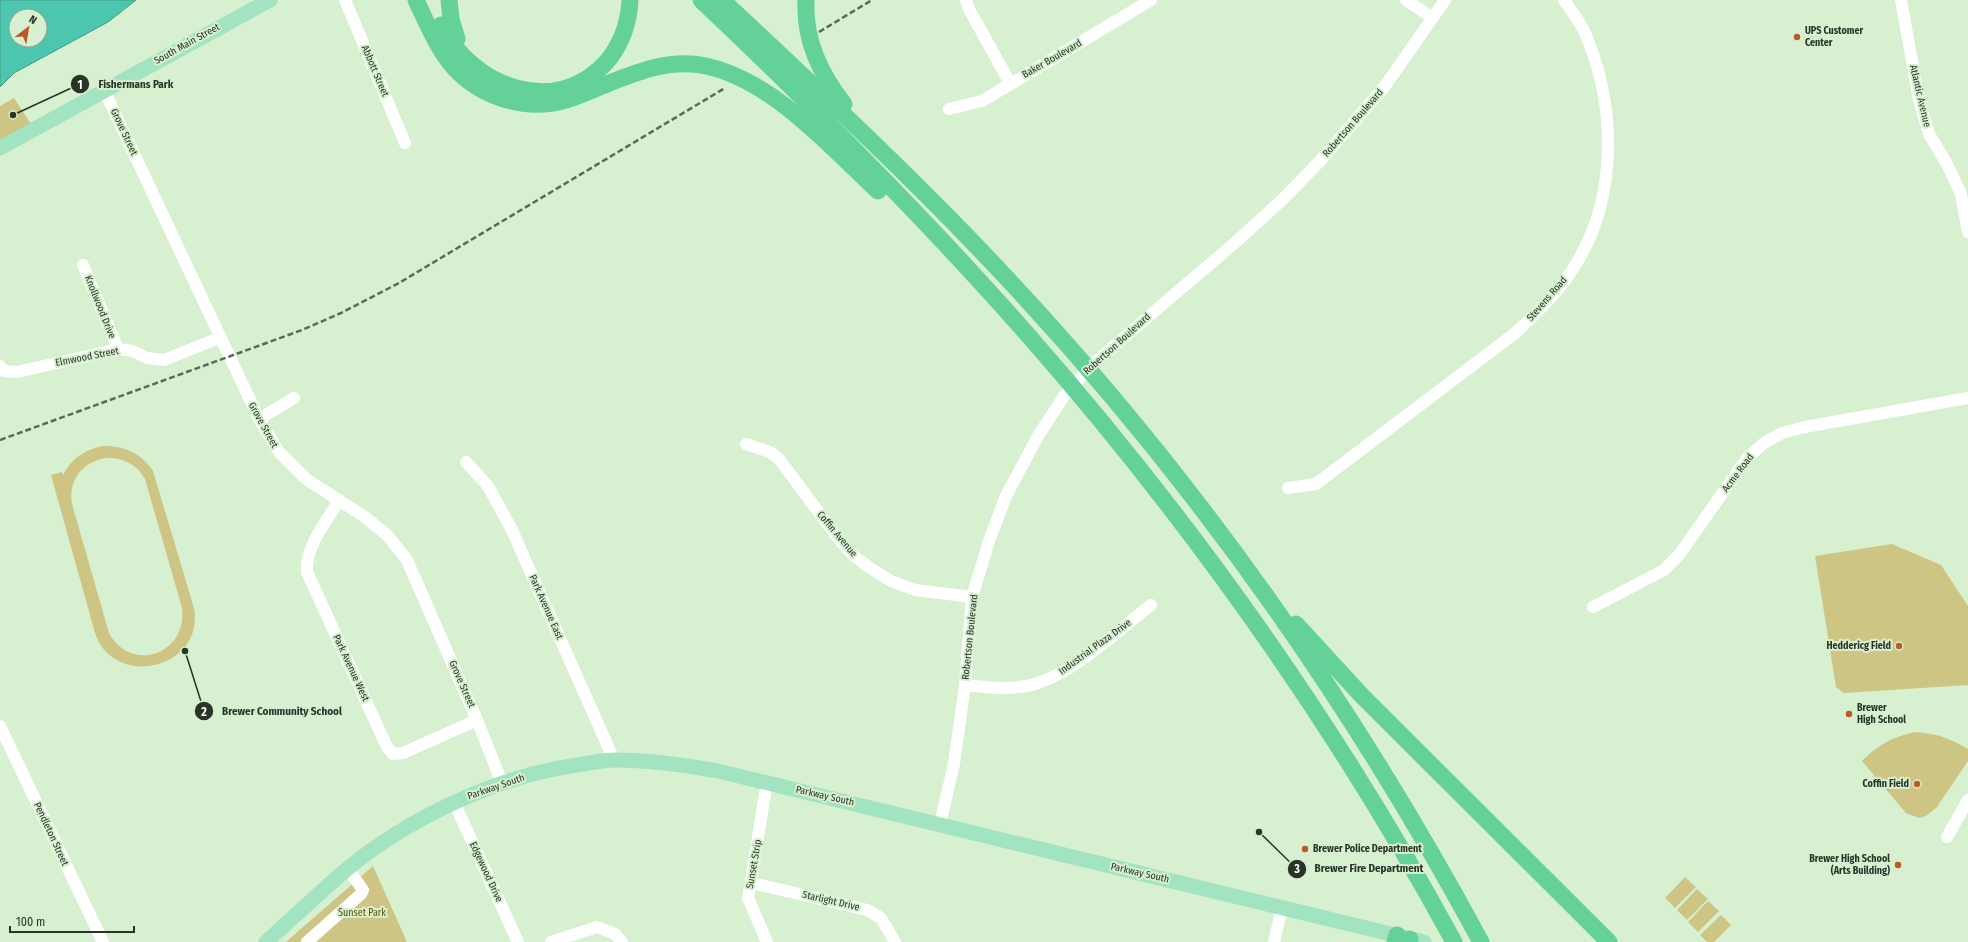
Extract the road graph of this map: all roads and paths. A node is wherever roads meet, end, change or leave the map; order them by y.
1 (270, 0) edge
2 (345, 0) edge
3 (416, 0) edge
4 (429, 0) edge
5 (449, 0) edge
6 (630, 0) edge
7 (701, 0) edge
8 (722, 0) edge
9 (806, 0) edge
10 (966, 0) edge
11 (1151, 0) edge
12 (1406, 0) edge
13 (1445, 0) edge
14 (1564, 0) edge
15 (1901, 0) edge
16 (1433, 18) junction
17 (482, 73) junction
18 (1010, 84) junction
19 (104, 90) junction
20 (949, 109) dead end
21 (406, 143) dead end
22 (0, 148) edge
23 (901, 169) junction
24 (1968, 232) edge
25 (83, 265) dead end
26 (990, 294) junction
27 (219, 338) junction
28 (118, 349) junction
29 (0, 366) edge
30 (294, 398) dead end
31 (1968, 398) edge
32 (259, 419) junction
33 (746, 444) dead end
34 (466, 462) dead end
35 (1288, 488) dead end
36 (339, 500) junction
37 (1202, 510) junction
38 (972, 597) junction
39 (1151, 605) dead end
40 (1593, 607) dead end
41 (965, 685) junction
42 (477, 720) junction
43 (0, 726) edge
44 (614, 760) junction
45 (767, 782) junction
46 (502, 783) junction
47 (1968, 800) edge
48 (454, 802) junction
49 (940, 824) junction
50 (1947, 837) dead end
51 (348, 869) junction
52 (752, 883) junction
53 (1282, 908) junction
54 (1407, 940) edge
55 (103, 942) edge
56 (266, 942) edge
57 (307, 942) edge
58 (518, 942) edge
59 (551, 942) edge
60 (622, 942) edge
61 (767, 942) edge
62 (895, 942) edge
63 (1274, 942) edge
64 (1454, 942) edge
65 (1481, 942) edge
66 (1609, 942) edge

1 - 19 main road, South Main Street
2 - 21 street, Abbott Street
3 - 26 highway
4 - 17 highway
5 - 17 highway
6 - 17 highway
7 - 26 highway
8 - 23 highway
9 - 23 highway
10 - 18 street
11 - 18 street, Baker Boulevard
12 - 16 street
13 - 16 street, Robertson Boulevard
14 - 35 street, Stevens Road
15 - 24 street, Atlantic Avenue
16 - 38 street, Robertson Boulevard
18 - 20 street, Baker Boulevard
19 - 22 main road, South Main Street
19 - 27 street, Grove Street
23 - 37 highway
25 - 28 street, Knollwood Drive
26 - 64 highway
27 - 28 street, Elmwood Street
27 - 32 street, Grove Street
28 - 29 street, Elmwood Street
30 - 32 street
31 - 40 street, Acme Road
32 - 36 street, Grove Street
33 - 38 street, Coffin Avenue
34 - 44 street, Park Avenue East
36 - 42 street, Grove Street
36 - 42 street, Park Avenue West
37 - 65 highway
37 - 66 highway
38 - 41 street, Robertson Boulevard
39 - 41 street, Industrial Plaza Drive
41 - 49 street, Robertson Boulevard
42 - 46 street, Grove Street
43 - 55 street, Pendleton Street
44 - 45 main road, Parkway South
44 - 46 main road, Parkway South
45 - 49 main road, Parkway South
45 - 52 street, Sunset Strip
46 - 48 main road, Parkway South
47 - 50 street
48 - 51 main road, Parkway South
48 - 58 street, Edgewood Drive
49 - 53 main road, Parkway South
51 - 56 main road, Parkway South
51 - 57 street
52 - 61 street, Sunset Strip
52 - 62 street, Starlight Drive
53 - 54 main road, Parkway South
53 - 63 street
59 - 60 street

